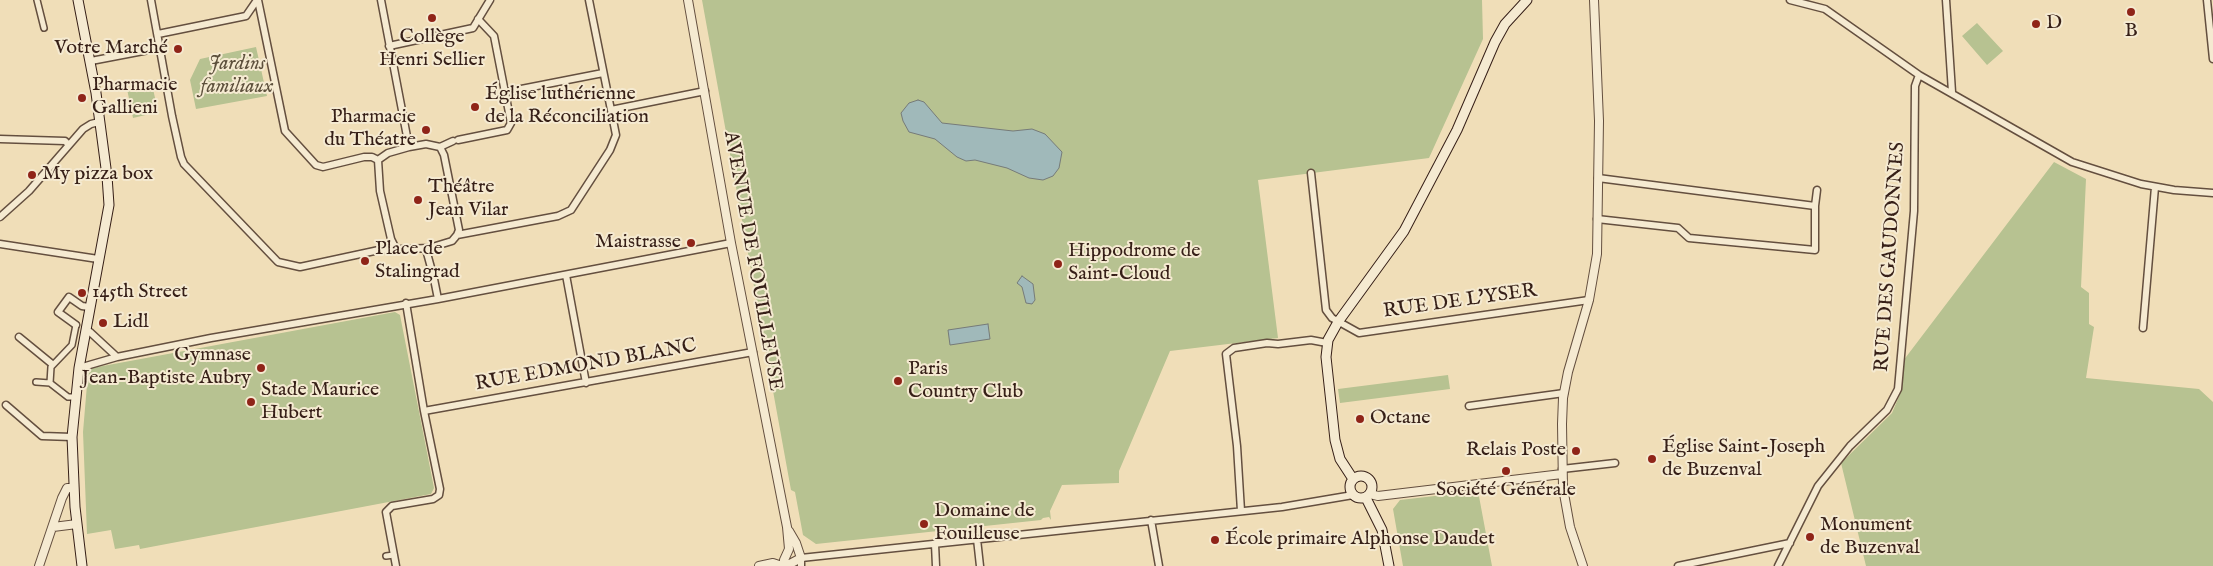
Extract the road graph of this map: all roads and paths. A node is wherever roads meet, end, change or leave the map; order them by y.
1 (37, 0) edge
2 (78, 0) edge
3 (152, 0) edge
4 (258, 0) edge
5 (381, 0) edge
6 (490, 0) edge
7 (589, 0) edge
8 (688, 0) edge
9 (1527, 0) edge
10 (1594, 0) edge
11 (1790, 0) edge
12 (1946, 0) edge
13 (2207, 0) edge
14 (478, 19) junction
15 (44, 28) dead end
16 (158, 34) junction
17 (390, 46) junction
18 (159, 48) junction
19 (2213, 59) edge
20 (91, 61) junction
21 (603, 73) junction
22 (1919, 75) junction
23 (506, 92) junction
24 (705, 92) junction
25 (1952, 92) junction
26 (610, 110) junction
27 (99, 122) junction
28 (0, 139) edge
29 (69, 145) junction
30 (440, 147) junction
31 (409, 148) junction
32 (378, 160) junction
33 (1311, 173) dead end
34 (1598, 178) junction
35 (2155, 187) junction
36 (1817, 190) dead end
37 (2213, 193) edge
38 (1815, 206) junction
39 (0, 217) edge
40 (1597, 219) junction
41 (457, 235) junction
42 (0, 244) edge
43 (731, 244) junction
44 (429, 248) junction
45 (396, 249) junction
46 (98, 259) junction
47 (566, 275) junction
48 (438, 299) junction
49 (1589, 300) junction
50 (406, 303) junction
51 (90, 307) junction
52 (1338, 322) junction
53 (76, 325) joint
54 (2143, 328) dead end
55 (86, 331) junction
56 (19, 337) dead end
57 (1327, 343) junction
58 (753, 352) junction
59 (116, 357) junction
60 (52, 364) junction
61 (79, 368) junction
62 (36, 382) dead end
63 (50, 383) junction
64 (586, 383) junction
65 (1564, 394) junction
66 (76, 397) junction
67 (6, 406) dead end
68 (1469, 406) dead end
69 (424, 411) junction
70 (72, 437) junction
71 (1615, 463) dead end
72 (1562, 472) junction
73 (1353, 479) junction
74 (74, 488) junction
75 (1353, 495) junction
76 (1368, 496) junction
77 (1241, 511) junction
78 (1151, 520) junction
79 (77, 524) junction
80 (53, 527) junction
81 (787, 527) junction
82 (976, 539) junction
83 (1790, 543) junction
84 (935, 544) junction
85 (790, 549) junction
86 (394, 555) junction
87 (386, 556) dead end
88 (801, 562) edge
89 (39, 566) edge
90 (82, 566) edge
91 (396, 566) edge
92 (759, 566) edge
93 (784, 566) edge
94 (936, 566) edge
95 (980, 566) edge
96 (1159, 566) edge
97 (1389, 566) edge
98 (1583, 566) edge
99 (1678, 566) edge
100 (1778, 566) edge

1 - 15 street
2 - 20 main road
3 - 16 street
4 - 16 street
4 - 32 street
5 - 17 street
6 - 14 street
7 - 21 street
8 - 24 street, AVENUE DE FOUILLEUSE
9 - 52 main road
10 - 34 street
11 - 22 street
12 - 25 street
13 - 19 street
14 - 17 street
14 - 23 street
16 - 18 street
17 - 31 street
18 - 20 street
18 - 45 street
20 - 27 main road
21 - 23 street
21 - 26 street
22 - 25 street
22 - 83 street, RUE DES GAUDONNES
23 - 30 street
24 - 26 street
24 - 43 street, AVENUE DE FOUILLEUSE
25 - 35 street
26 - 41 street
27 - 29 street
27 - 46 main road
28 - 29 street
29 - 39 street
30 - 31 street
30 - 41 street
31 - 32 street
32 - 45 street
33 - 52 street
34 - 38 street
34 - 40 street
35 - 37 street
35 - 54 street
36 - 38 street
38 - 40 street
40 - 49 street
41 - 44 street
42 - 46 street
43 - 47 street
43 - 58 street, AVENUE DE FOUILLEUSE
44 - 45 street
44 - 48 street
46 - 51 main road
47 - 48 street
47 - 64 street
48 - 50 street
49 - 52 street, RUE DE L'YSER
49 - 65 street
50 - 59 street
50 - 69 street
51 - 53 street
51 - 55 main road
52 - 57 main road
53 - 60 street
55 - 59 street
55 - 61 main road
56 - 60 street
57 - 73 main road
57 - 77 street
58 - 64 street, RUE EDMOND BLANC
58 - 81 street, AVENUE DE FOUILLEUSE
59 - 61 street
60 - 63 street
61 - 66 main road
62 - 63 street
63 - 66 street
64 - 69 street, RUE EDMOND BLANC
65 - 68 street
65 - 72 street
66 - 70 main road
67 - 70 street
69 - 86 street
70 - 74 main road
71 - 72 street
72 - 76 street
72 - 98 street
73 - 75 main road
73 - 76 main road
74 - 79 main road
74 - 80 street
75 - 76 main road
75 - 77 street
76 - 97 main road
77 - 78 street
78 - 82 street
78 - 96 street
79 - 80 street
79 - 90 main road
80 - 89 street
81 - 85 street, AVENUE DE FOUILLEUSE
81 - 88 street, AVENUE DE FOUILLEUSE
82 - 84 street
82 - 95 street
83 - 99 street
83 - 100 street, RUE DES GAUDONNES
84 - 88 street
84 - 94 street
85 - 88 street
85 - 93 street, AVENUE DE FOUILLEUSE
86 - 87 street
86 - 91 street
88 - 93 street
92 - 93 street

